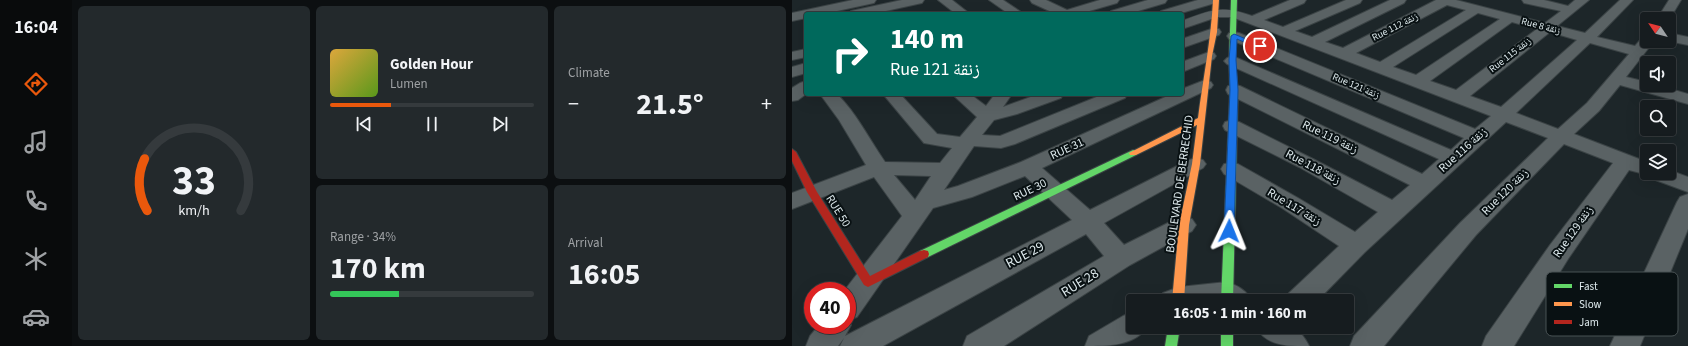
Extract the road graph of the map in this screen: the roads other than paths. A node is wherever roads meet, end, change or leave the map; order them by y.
1 (819, 0) edge
2 (870, 0) edge
3 (918, 0) edge
4 (925, 0) edge
5 (944, 0) edge
6 (995, 0) edge
7 (1036, 0) edge
8 (1077, 0) edge
9 (1113, 0) edge
10 (1161, 0) edge
11 (1211, 0) edge
12 (1216, 0) edge
13 (1300, 0) edge
14 (1356, 0) edge
15 (1400, 0) edge
16 (1532, 0) edge
17 (1582, 0) edge
18 (1627, 0) edge
19 (1675, 0) edge
20 (1680, 0) edge
21 (1444, 1) edge
22 (792, 6) edge
23 (1234, 7) edge
24 (1476, 9) junction
25 (1571, 10) junction
26 (812, 12) edge
27 (863, 12) edge
28 (912, 12) edge
29 (961, 12) edge
30 (1015, 12) edge
31 (1062, 12) edge
32 (1068, 12) edge
33 (1073, 12) edge
34 (1122, 12) edge
35 (1172, 12) edge
36 (1667, 12) edge
37 (1216, 13) junction
38 (804, 14) edge
39 (792, 16) edge
40 (1510, 18) junction
41 (1253, 20) junction
42 (1184, 24) edge
43 (804, 25) edge
44 (792, 28) edge
45 (1547, 28) junction
46 (1284, 31) junction
47 (1214, 32) junction
48 (1234, 36) junction
49 (1588, 38) junction
50 (1676, 38) edge
51 (1688, 41) edge
52 (1313, 42) junction
53 (1184, 43) edge
54 (1640, 46) edge
55 (1641, 48) edge
56 (804, 53) edge
57 (1344, 54) junction
58 (792, 56) edge
59 (1209, 56) junction
60 (1232, 60) junction
61 (1184, 67) edge
62 (1381, 68) junction
63 (804, 69) edge
64 (792, 72) edge
65 (1617, 79) junction
66 (1417, 82) junction
67 (1206, 84) junction
68 (804, 87) edge
69 (804, 87) edge
70 (792, 90) edge
71 (1234, 90) junction
72 (1184, 94) edge
73 (792, 96) edge
74 (830, 96) edge
75 (893, 96) edge
76 (962, 96) edge
77 (1002, 96) edge
78 (1050, 96) edge
79 (1114, 96) edge
80 (1180, 96) edge
81 (1458, 97) junction
82 (1688, 99) edge
83 (1504, 114) junction
84 (987, 116) junction
85 (1202, 119) junction
86 (1232, 126) junction
87 (1561, 136) junction
88 (1477, 137) junction
89 (967, 142) junction
90 (792, 152) edge
91 (1453, 158) junction
92 (1196, 164) junction
93 (1636, 165) edge
94 (1028, 167) junction
95 (878, 168) junction
96 (1231, 169) junction
97 (946, 170) junction
98 (1675, 180) edge
99 (1425, 184) junction
100 (1688, 185) edge
101 (1056, 191) junction
102 (812, 192) junction
103 (792, 201) edge
104 (1688, 202) edge
105 (920, 209) junction
106 (1394, 211) junction
107 (1088, 221) junction
108 (1184, 225) junction
109 (1356, 245) junction
110 (1121, 258) junction
111 (1657, 272) edge
112 (868, 282) junction
113 (1178, 294) edge
114 (1231, 294) edge
115 (1306, 294) edge
116 (856, 297) edge
117 (1126, 329) edge
118 (830, 334) edge
119 (1173, 334) edge
120 (1227, 334) edge
121 (1280, 334) edge
122 (1629, 336) edge
123 (821, 346) edge
124 (855, 346) edge
125 (978, 346) edge
126 (1100, 346) edge
127 (1171, 346) edge
128 (1227, 346) edge
129 (1294, 346) edge
130 (1365, 346) edge
131 (1497, 346) edge
132 (1625, 346) edge

1 - 22 street
2 - 26 street
3 - 27 street
4 - 28 street
5 - 29 street
6 - 30 street
7 - 31 street
8 - 32 street
9 - 33 street
10 - 34 street
11 - 35 street
12 - 37 street, BOULEVARD DE BERRECHID
13 - 41 street
14 - 46 street
15 - 52 street
16 - 25 street
17 - 25 street, Rue 115 زنقة
18 - 49 street, Rue 116 زنقة
19 - 20 street
19 - 36 street
21 - 24 street, Rue 8 زنقة
21 - 57 street, Rue 112 زنقة
23 - 37 street
23 - 41 street
23 - 48 street
24 - 40 street, Rue 8 زنقة
24 - 62 street
25 - 45 street, Rue 115 زنقة
37 - 42 street
37 - 47 street, BOULEVARD DE BERRECHID
38 - 39 street
40 - 45 street, Rue 8 زنقة
40 - 66 street
41 - 46 street
43 - 44 street
45 - 49 street, Rue 8 زنقة
45 - 81 street, Rue 115 زنقة
46 - 52 street
47 - 53 street
47 - 59 street, BOULEVARD DE BERRECHID
48 - 60 street
48 - 88 street, Rue 121 زنقة
49 - 54 street, Rue 8 زنقة
49 - 83 street, Rue 116 زنقة
50 - 51 street
52 - 57 street
55 - 65 street, Rue 120 زنقة
56 - 58 street
57 - 62 street
59 - 61 street
59 - 67 street, BOULEVARD DE BERRECHID
60 - 71 street
60 - 91 street
62 - 66 street
63 - 64 street
65 - 82 street
65 - 87 street, Rue 120 زنقة
66 - 81 street
67 - 72 street, RUE 31
67 - 85 street, BOULEVARD DE BERRECHID
68 - 70 street
69 - 73 street
71 - 86 street
71 - 99 street, Rue 119 زنقة
74 - 95 street
75 - 89 street
76 - 84 street
77 - 84 street
78 - 84 street
79 - 89 street
80 - 94 street, RUE 31
81 - 83 street
83 - 87 street
83 - 88 street, Rue 116 زنقة
84 - 89 street
85 - 92 street, BOULEVARD DE BERRECHID
85 - 101 street, RUE 30
86 - 96 street
86 - 106 street, Rue 118 زنقة
87 - 93 street
87 - 130 street, Rue 120 زنقة
88 - 91 street, Rue 116 زنقة
89 - 97 street
90 - 102 street, RUE 50
91 - 99 street, Rue 116 زنقة
92 - 107 street, RUE 29
92 - 108 street, BOULEVARD DE BERRECHID
93 - 131 street, Rue 129 زنقة
94 - 101 street
94 - 105 street, RUE 31
95 - 97 street
95 - 102 street
95 - 105 street
96 - 109 street, Rue 117 زنقة
96 - 114 street
97 - 105 street
98 - 100 street
99 - 106 street, Rue 116 زنقة
101 - 107 street
101 - 112 street, RUE 30
102 - 103 street
102 - 112 street, RUE 50
104 - 111 street
105 - 112 street
106 - 109 street, Rue 116 زنقة
107 - 110 street
107 - 124 street, RUE 29
108 - 110 street, RUE 28
108 - 113 street, BOULEVARD DE BERRECHID
109 - 115 street, Rue 116 زنقة
110 - 125 street, RUE 28
112 - 116 street
117 - 126 street
118 - 123 street
119 - 127 street
120 - 128 street
121 - 129 street
122 - 132 street

